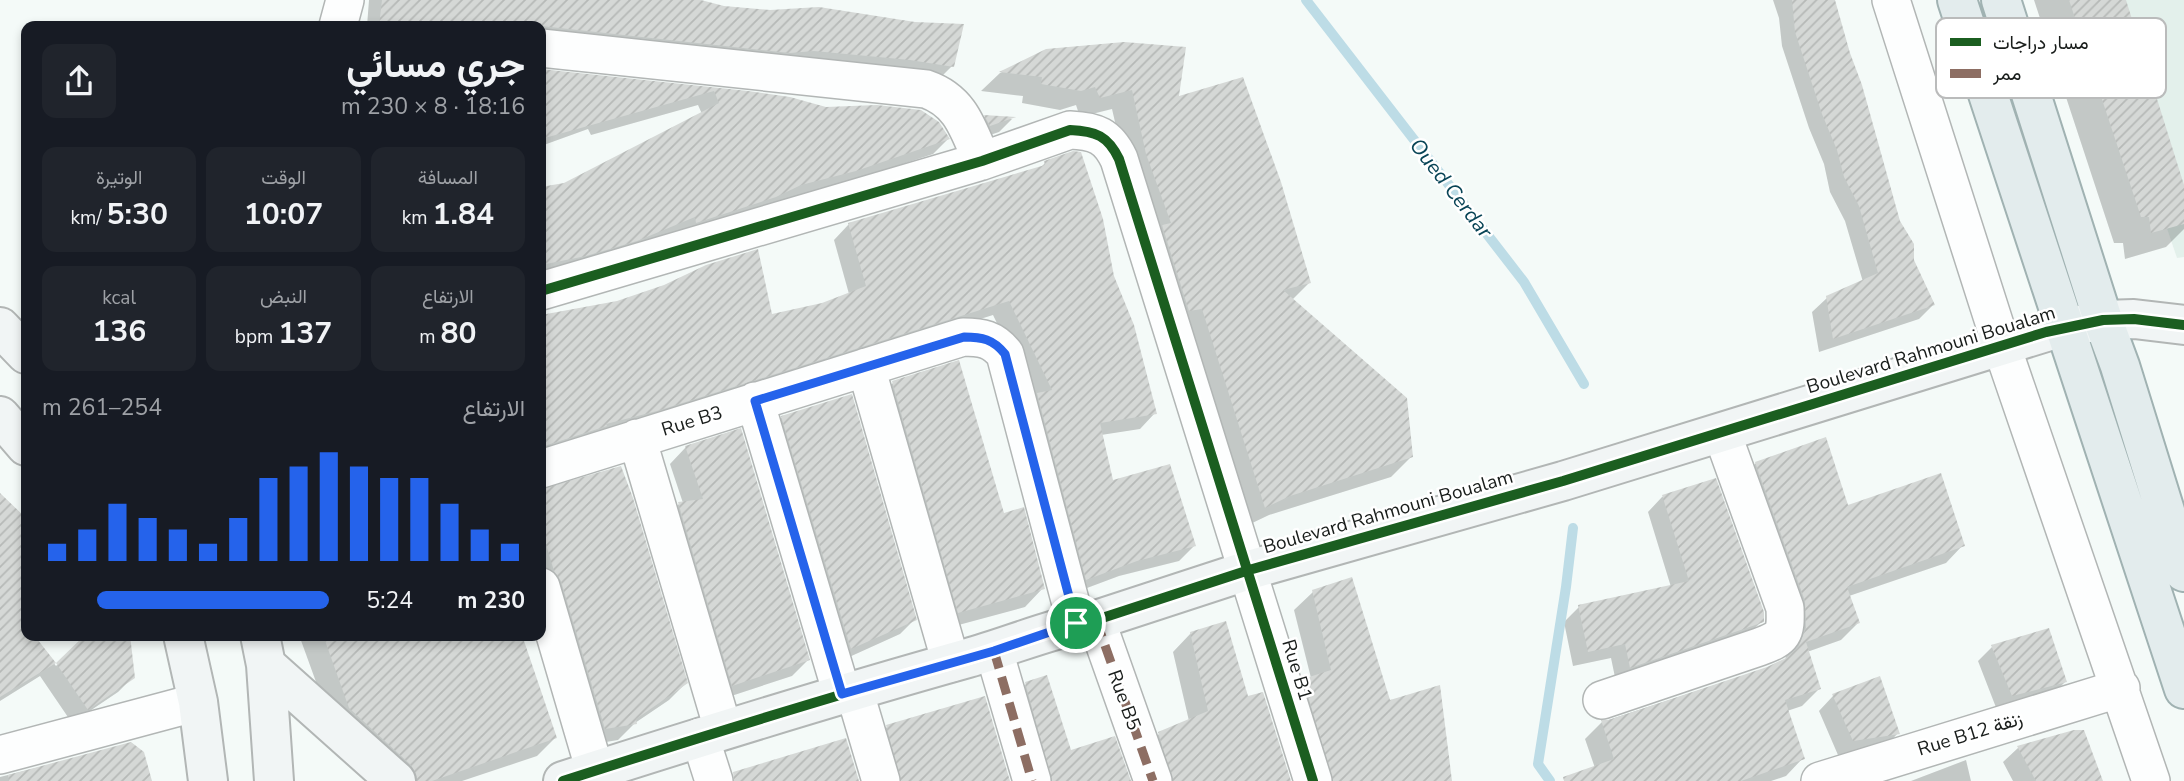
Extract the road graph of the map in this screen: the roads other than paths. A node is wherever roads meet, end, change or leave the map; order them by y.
1 (345, 0) edge
2 (1891, 0) edge
3 (1957, 0) edge
4 (2001, 0) edge
5 (1963, 18) edge
6 (2007, 18) edge
7 (339, 21) edge
8 (546, 49) edge
9 (1989, 98) edge
10 (2032, 98) edge
11 (982, 160) junction
12 (546, 290) edge
13 (2103, 320) junction
14 (2184, 325) edge
15 (0, 327) edge
16 (2064, 327) junction
17 (964, 337) joint
18 (2001, 345) junction
19 (21, 349) edge
20 (866, 367) junction
21 (755, 401) junction
22 (0, 416) edge
23 (1722, 433) junction
24 (637, 438) junction
25 (21, 440) edge
26 (546, 467) edge
27 (1249, 570) junction
28 (2184, 572) edge
29 (546, 612) edge
30 (1086, 622) junction
31 (184, 641) edge
32 (263, 650) edge
33 (994, 651) junction
34 (951, 663) junction
35 (2121, 688) junction
36 (2184, 690) edge
37 (848, 692) junction
38 (1602, 700) dead end
39 (198, 702) junction
40 (711, 733) junction
41 (7, 743) edge
42 (1892, 770) edge
43 (579, 776) edge
44 (208, 781) edge
45 (274, 781) edge
46 (396, 781) edge
47 (714, 781) edge
48 (881, 781) edge
49 (1032, 781) edge
50 (1153, 781) edge
51 (1313, 781) edge
52 (1820, 781) edge
53 (2151, 781) edge

1 - 7 street
2 - 18 street
3 - 5 main road
4 - 6 main road
8 - 11 street
9 - 16 main road
10 - 13 main road
11 - 12 street
11 - 27 street, Rue B1
13 - 14 street, Boulevard Rahmouni Boualam
13 - 16 street, Boulevard Rahmouni Boualam
13 - 28 main road
15 - 19 street
16 - 18 street, Boulevard Rahmouni Boualam
16 - 36 main road
17 - 20 street, Rue B3
17 - 30 street, Rue B5
18 - 23 street, Boulevard Rahmouni Boualam
18 - 35 street
20 - 21 street, Rue B3
20 - 34 street
21 - 24 street, Rue B3
21 - 37 street
22 - 25 street
23 - 27 street, Boulevard Rahmouni Boualam
23 - 38 street
24 - 26 street, Rue B3
24 - 40 street
27 - 30 street, Boulevard Rahmouni Boualam
27 - 51 street, Rue B1
29 - 43 street
30 - 33 street, Boulevard Rahmouni Boualam
30 - 50 street, Rue B5
31 - 39 street
32 - 45 street
32 - 46 street
33 - 34 street, Boulevard Rahmouni Boualam
33 - 49 street
34 - 37 street, Boulevard Rahmouni Boualam
35 - 42 street, Rue B12 زنقة
35 - 53 street
37 - 40 street, Boulevard Rahmouni Boualam
37 - 48 street
39 - 41 street
39 - 44 street
40 - 43 street, Boulevard Rahmouni Boualam
40 - 47 street
42 - 52 street, Rue B12 زنقة

